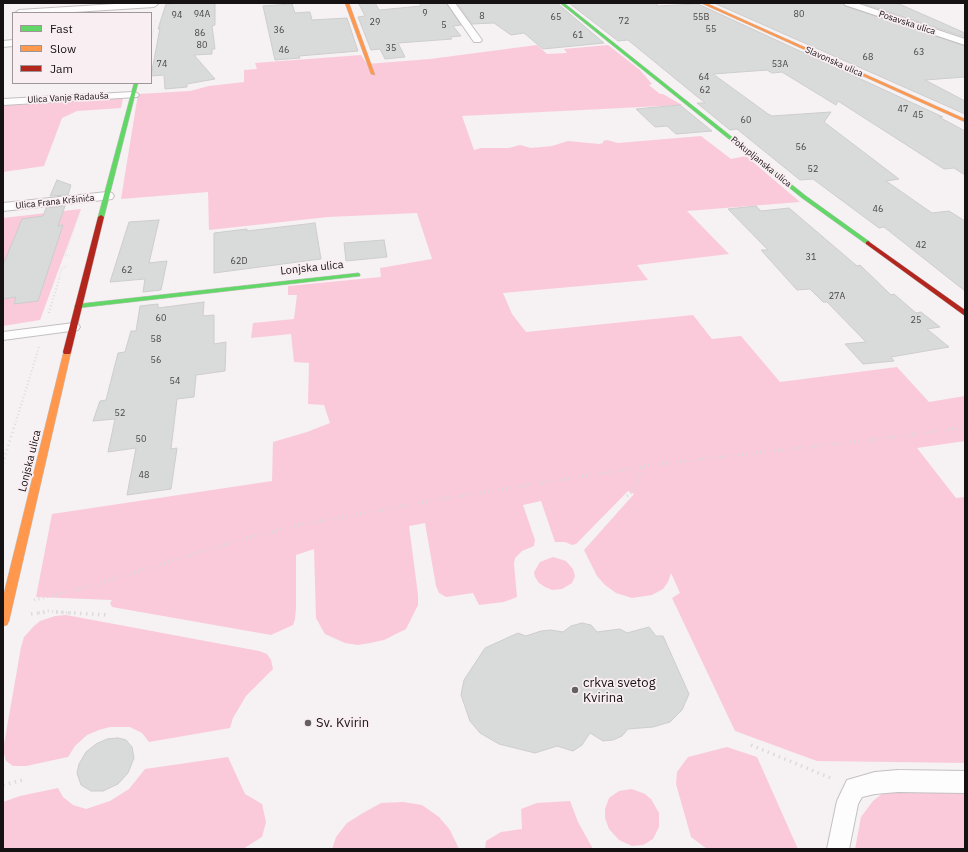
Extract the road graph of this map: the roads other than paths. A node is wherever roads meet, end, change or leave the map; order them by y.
1 (347, 3) edge
2 (451, 3) edge
3 (562, 3) edge
4 (703, 3) edge
5 (848, 3) edge
6 (153, 9) edge
7 (52, 12) edge
8 (477, 40) dead end
9 (965, 42) edge
10 (373, 74) dead end
11 (136, 84) edge
12 (133, 95) junction
13 (3, 102) edge
14 (965, 121) edge
15 (107, 196) junction
16 (3, 207) edge
17 (358, 275) dead end
18 (78, 306) junction
19 (965, 314) edge
20 (74, 328) junction
21 (3, 336) edge
22 (4, 614) edge
23 (965, 782) edge
24 (838, 849) edge

1 - 10 street
2 - 8 street
3 - 19 street, Pokupljanska ulica
4 - 14 street, Slavonska ulica
5 - 9 street, Posavska ulica
6 - 7 street
11 - 12 street, Lonjska ulica
12 - 13 street, Ulica Vanje Radauša
12 - 15 street, Lonjska ulica
15 - 16 street, Ulica Frana Kršinića
15 - 18 street, Lonjska ulica
17 - 18 street, Lonjska ulica
18 - 20 street, Lonjska ulica
20 - 21 lane
20 - 22 street, Lonjska ulica
23 - 24 lane

